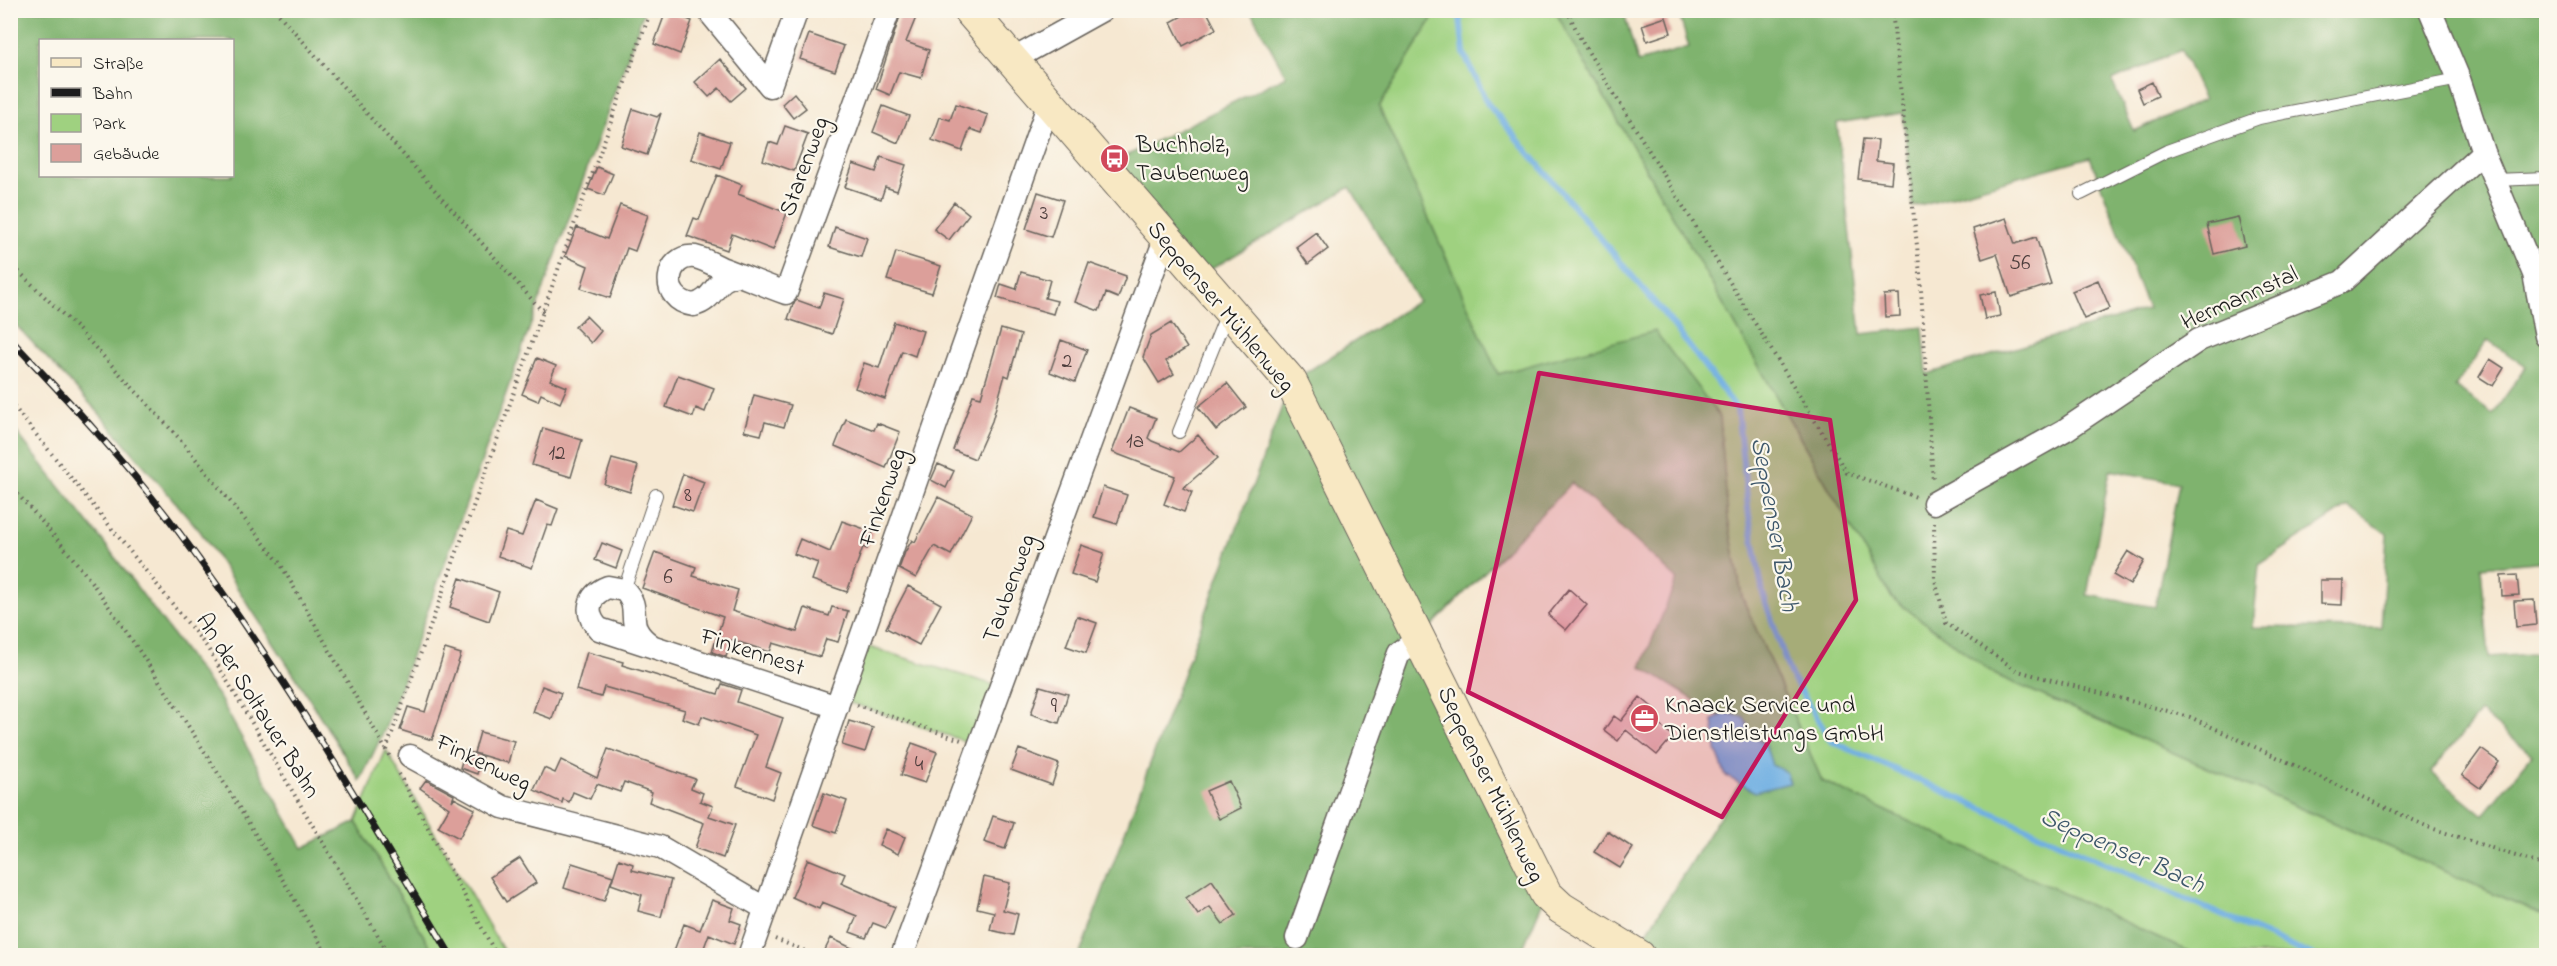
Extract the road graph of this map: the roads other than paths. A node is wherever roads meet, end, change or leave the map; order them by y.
1 (797, 10) edge
2 (889, 10) edge
3 (969, 10) edge
4 (1102, 10) edge
5 (2430, 10) edge
6 (711, 14) dead end
7 (1012, 60) junction
8 (2459, 79) junction
9 (1049, 103) junction
10 (2483, 152) junction
11 (2547, 178) edge
12 (2495, 180) junction
13 (2081, 194) dead end
14 (1165, 239) junction
15 (739, 275) dead end
16 (1228, 310) junction
17 (2547, 336) edge
18 (1179, 432) dead end
19 (656, 495) dead end
20 (1934, 503) road end
21 (624, 590) junction
22 (1420, 638) junction
23 (652, 646) junction
24 (838, 703) junction
25 (400, 762) road end
26 (766, 909) junction
27 (1297, 938) dead end
28 (749, 956) edge
29 (902, 956) edge
30 (1639, 956) edge

1 - 6 street
2 - 15 street, Starenweg
3 - 7 street, Seppenser Mühlenweg
4 - 7 street
5 - 8 street
7 - 9 street, Seppenser Mühlenweg
8 - 10 street
8 - 13 lane
9 - 14 street, Seppenser Mühlenweg
9 - 24 street, Finkenweg
10 - 12 street
10 - 20 street, Hermannstal
11 - 12 lane
12 - 17 street
14 - 16 street, Seppenser Mühlenweg
14 - 29 street, Taubenweg
16 - 18 lane
16 - 22 street, Seppenser Mühlenweg
19 - 21 lane
21 - 23 street
21 - 23 street, Finkennest
22 - 27 street
22 - 30 street, Seppenser Mühlenweg
23 - 24 street, Finkennest
24 - 26 street, Finkenweg
25 - 26 street, Finkenweg
26 - 28 street, Finkenweg

